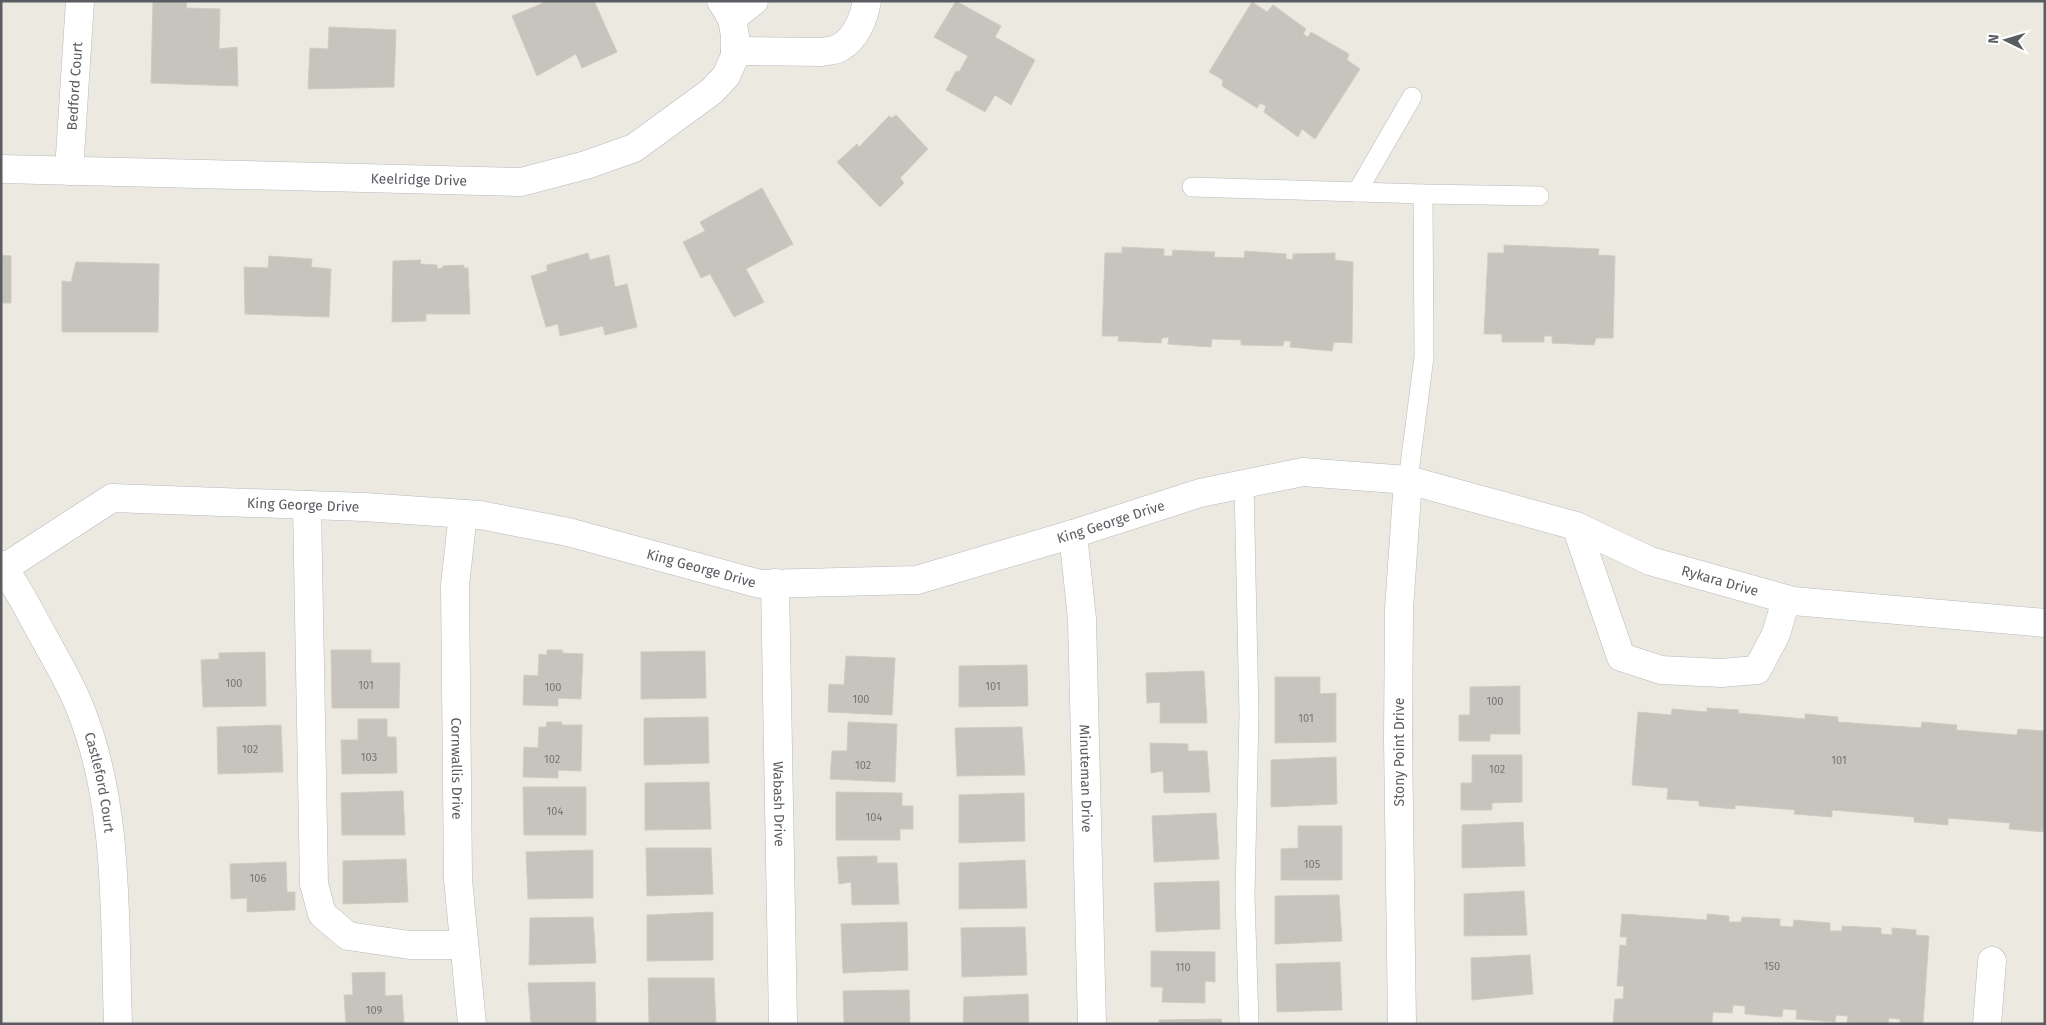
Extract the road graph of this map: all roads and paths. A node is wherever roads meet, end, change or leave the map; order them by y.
1 (80, 1) edge
2 (754, 1) edge
3 (867, 1) edge
4 (726, 8) edge
5 (735, 51) junction
6 (1412, 97) dead end
7 (1, 169) edge
8 (69, 171) junction
9 (1192, 187) dead end
10 (1357, 192) junction
11 (1423, 194) junction
12 (1540, 196) dead end
13 (1408, 480) junction
14 (1244, 484) junction
15 (307, 505) junction
16 (462, 514) junction
17 (1576, 526) junction
18 (1073, 534) junction
19 (2, 566) edge
20 (775, 583) junction
21 (1786, 600) junction
22 (2045, 623) edge
23 (464, 945) junction
24 (1992, 961) dead end
25 (118, 1024) edge
26 (472, 1024) edge
27 (784, 1024) edge
28 (1092, 1024) edge
29 (1249, 1024) edge
30 (1402, 1024) edge
31 (1987, 1024) edge

1 - 8 street, Bedford Court
2 - 4 street
3 - 5 street
4 - 5 street, Keelridge Drive
5 - 8 street, Keelridge Drive
6 - 10 lane
7 - 8 street, Keelridge Drive
9 - 10 lane
10 - 11 lane
11 - 12 lane
11 - 13 lane
13 - 14 street, King George Drive
13 - 17 street, Rykara Drive
13 - 30 street, Stony Point Drive
14 - 18 street, King George Drive
14 - 29 lane
15 - 16 street, King George Drive
15 - 19 street, King George Drive
15 - 23 street
16 - 20 street, King George Drive
16 - 23 street, Cornwallis Drive
17 - 21 street, Rykara Drive
17 - 21 street
18 - 20 street, King George Drive
18 - 28 street, Minuteman Drive
19 - 25 street, Castleford Court
20 - 27 street, Wabash Drive
21 - 22 street, Rykara Drive
23 - 26 street, Cornwallis Drive
24 - 31 street

